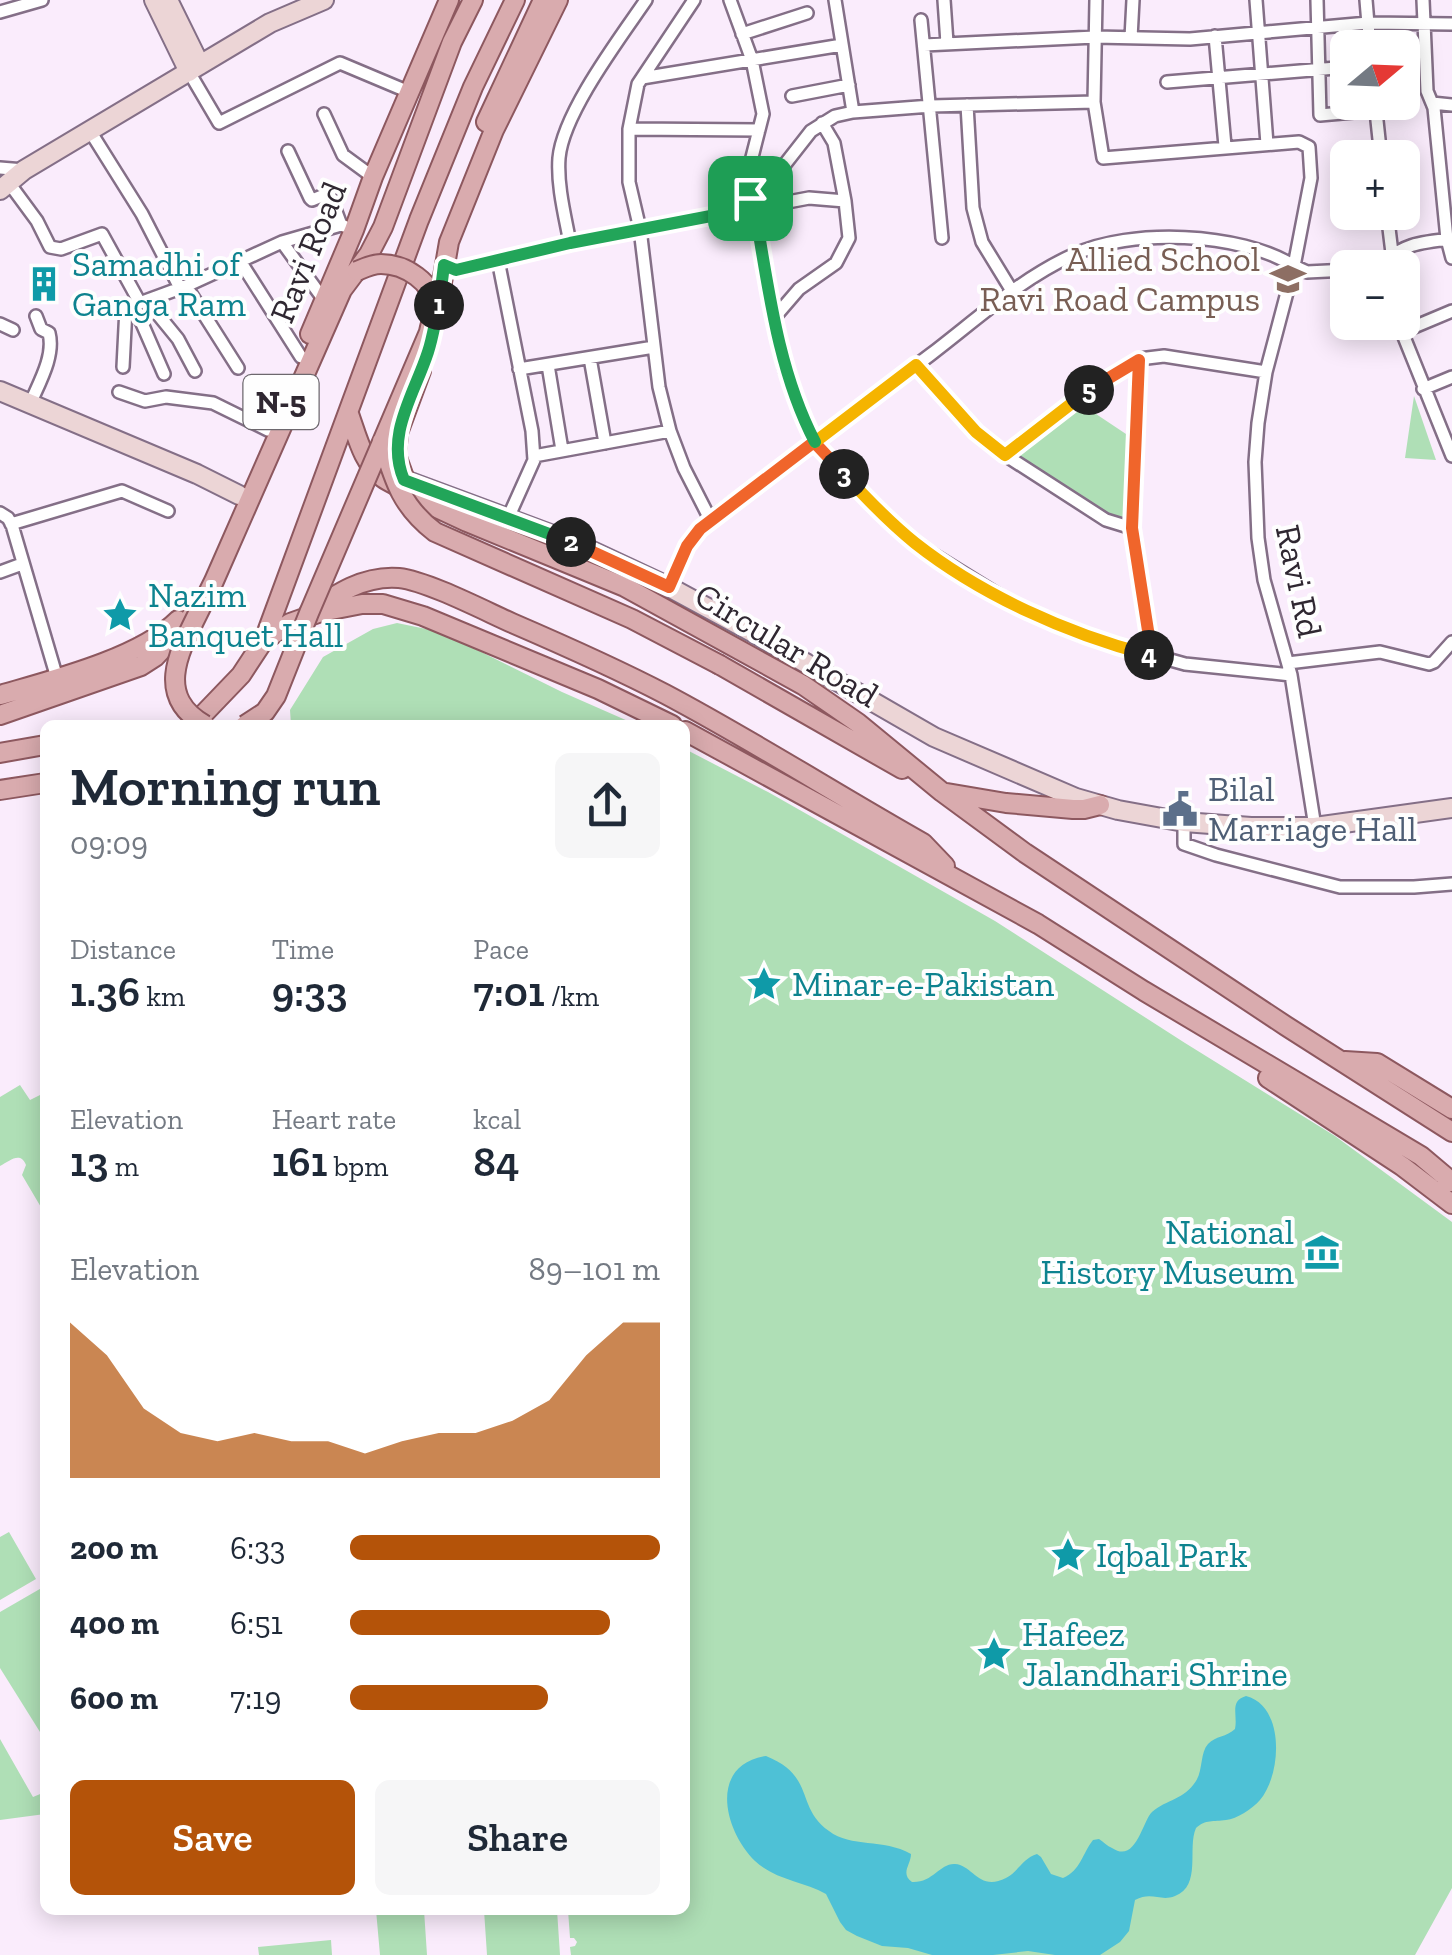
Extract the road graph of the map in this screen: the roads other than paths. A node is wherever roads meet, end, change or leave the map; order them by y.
1 (42, 0) edge
2 (154, 0) edge
3 (168, 0) edge
4 (324, 0) edge
5 (449, 0) edge
6 (473, 0) edge
7 (515, 0) edge
8 (543, 0) edge
9 (558, 0) edge
10 (646, 0) edge
11 (694, 0) edge
12 (730, 0) edge
13 (835, 0) edge
14 (944, 0) edge
15 (1096, 0) edge
16 (1133, 0) edge
17 (1256, 0) edge
18 (1317, 0) edge
19 (1366, 0) edge
20 (1423, 0) edge
21 (0, 12) edge
22 (807, 13) dead end
23 (921, 20) dead end
24 (1368, 23) junction
25 (1424, 24) junction
26 (1452, 24) edge
27 (1318, 28) junction
28 (1369, 30) edge
29 (1258, 32) junction
30 (742, 34) junction
31 (1216, 36) junction
32 (1095, 37) junction
33 (1131, 38) junction
34 (947, 43) junction
35 (924, 44) junction
36 (842, 45) junction
37 (752, 60) junction
38 (1330, 68) edge
39 (194, 69) junction
40 (1319, 69) junction
41 (1262, 74) junction
42 (642, 78) junction
43 (1219, 78) junction
44 (1167, 82) dead end
45 (850, 85) junction
46 (409, 92) junction
47 (792, 96) dead end
48 (1094, 102) junction
49 (1432, 103) junction
50 (967, 105) junction
51 (1452, 105) edge
52 (931, 106) junction
53 (853, 112) junction
54 (1330, 113) edge
55 (324, 114) dead end
56 (822, 123) junction
57 (630, 129) junction
58 (760, 130) junction
59 (90, 131) junction
60 (1267, 144) junction
61 (1225, 146) junction
62 (288, 151) dead end
63 (373, 177) junction
64 (3, 180) edge
65 (755, 197) junction
66 (845, 201) junction
67 (772, 204) junction
68 (742, 210) junction
69 (348, 228) junction
70 (758, 228) junction
71 (640, 229) junction
72 (942, 238) dead end
73 (1450, 239) edge
74 (282, 242) junction
75 (570, 243) junction
76 (1399, 250) edge
77 (1452, 258) edge
78 (498, 260) junction
79 (240, 261) junction
80 (444, 265) junction
81 (1294, 266) junction
82 (356, 271) junction
83 (1330, 271) edge
84 (183, 287) junction
85 (1012, 292) junction
86 (324, 300) junction
87 (140, 303) junction
88 (435, 304) junction
89 (1452, 311) edge
90 (36, 316) dead end
91 (774, 318) junction
92 (1420, 321) edge
93 (0, 324) edge
94 (13, 330) dead end
95 (1405, 340) edge
96 (654, 347) junction
97 (301, 358) junction
98 (590, 358) junction
99 (1139, 360) junction
100 (548, 364) junction
101 (916, 365) junction
102 (123, 366) dead end
103 (238, 368) dead end
104 (520, 369) junction
105 (195, 371) dead end
106 (1266, 372) junction
107 (164, 374) dead end
108 (1452, 378) edge
109 (1424, 389) junction
110 (0, 391) edge
111 (119, 392) dead end
112 (30, 404) junction
113 (348, 414) junction
114 (268, 430) junction
115 (670, 431) junction
116 (382, 441) junction
117 (1450, 441) edge
118 (814, 442) junction
119 (605, 443) junction
120 (562, 450) junction
121 (1005, 455) junction
122 (534, 456) junction
123 (1452, 456) edge
124 (410, 487) junction
125 (240, 496) junction
126 (168, 511) dead end
127 (0, 513) edge
128 (508, 518) junction
129 (710, 519) junction
130 (10, 524) junction
131 (1132, 528) junction
132 (22, 564) junction
133 (0, 572) edge
134 (669, 587) junction
135 (205, 599) junction
136 (309, 613) junction
137 (264, 640) junction
138 (1452, 642) edge
139 (1152, 656) junction
140 (814, 668) junction
141 (1290, 669) junction
142 (57, 678) junction
143 (802, 686) junction
144 (0, 695) edge
145 (0, 715) edge
146 (197, 720) edge
147 (198, 720) edge
148 (253, 720) edge
149 (662, 720) edge
150 (690, 735) edge
151 (40, 746) edge
152 (0, 753) edge
153 (40, 784) edge
154 (0, 790) edge
155 (942, 792) junction
156 (1100, 805) junction
157 (1452, 808) edge
158 (1184, 822) junction
159 (1315, 827) junction
160 (956, 878) junction
161 (1452, 884) edge
162 (1224, 1038) junction
163 (1339, 1061) junction
164 (1452, 1109) edge
165 (1452, 1132) edge
166 (1452, 1182) edge
167 (1452, 1204) edge

1 - 21 street
2 - 39 street
3 - 39 street
4 - 39 street
5 - 46 main road, Ravi Road / N-5
6 - 82 main road
7 - 113 main road, N-5
8 - 88 main road
9 - 80 main road
10 - 75 street
11 - 42 street
12 - 30 street
13 - 36 street
14 - 34 street
15 - 32 street
16 - 33 street
17 - 29 street
18 - 27 street
19 - 24 street
20 - 25 street
22 - 30 street
23 - 35 street
24 - 25 street
24 - 27 street
24 - 28 street
25 - 26 street
25 - 49 street
27 - 29 street
27 - 40 street
29 - 31 street
29 - 41 street
30 - 37 street
31 - 33 street
31 - 43 street
32 - 33 street
32 - 34 street
32 - 48 street
34 - 35 street
35 - 52 street
36 - 37 street
36 - 45 street
37 - 42 street
37 - 58 street
38 - 40 street
39 - 46 street
39 - 59 street
40 - 41 street
40 - 54 street
41 - 43 street
41 - 60 street
42 - 57 street
43 - 44 street
43 - 61 street
45 - 47 street
45 - 53 street
46 - 63 main road, Ravi Road / N-5
48 - 50 street
48 - 61 street
49 - 51 street
49 - 73 street
50 - 52 street
50 - 85 street
52 - 53 street
52 - 72 street
53 - 56 street
55 - 63 street
56 - 65 street
56 - 66 street
57 - 58 street
57 - 71 street
58 - 65 street
59 - 64 street
59 - 84 street
60 - 61 street
60 - 81 street, Ravi Rd
62 - 69 street
63 - 69 main road, Ravi Road / N-5
64 - 87 street
65 - 67 street
65 - 68 street
66 - 67 street
66 - 91 street
67 - 70 street
68 - 70 street
68 - 71 street
69 - 74 street
69 - 86 main road, Ravi Road / N-5
70 - 91 street, Ravi Rd
71 - 75 street
71 - 96 street
73 - 76 street
73 - 77 street
74 - 79 street
74 - 86 street
75 - 78 street
78 - 80 street
78 - 104 street
79 - 84 street
79 - 97 street
80 - 124 main road
81 - 83 street
81 - 85 street
81 - 106 street, Ravi Rd
82 - 88 main road, bridge
82 - 135 main road
84 - 87 street
84 - 103 street
85 - 101 street
86 - 97 main road, Ravi Road / N-5
87 - 102 street
87 - 105 street
87 - 107 street
88 - 116 main road, bridge
89 - 92 street
90 - 112 street
91 - 118 street, Ravi Rd
93 - 94 street
95 - 109 street
96 - 98 street
96 - 115 street
97 - 114 main road, Ravi Road / N-5
98 - 100 street
98 - 119 street
99 - 106 street
99 - 121 street
99 - 131 street
100 - 104 street
100 - 120 street
101 - 118 street
101 - 121 street
104 - 122 street
106 - 141 street, Ravi Rd
108 - 109 street
109 - 117 street
110 - 112 street
111 - 114 street
112 - 125 street
113 - 124 main road, Circular Road
113 - 137 main road, N-5
114 - 125 main road, Ravi Road / N-5
115 - 119 street
115 - 129 street
116 - 136 main road, bridge
116 - 155 main road, Circular Road, bridge
117 - 123 street
118 - 129 street
118 - 139 street, Ravi Rd
119 - 120 street
120 - 122 street
121 - 131 street
122 - 128 street
124 - 128 street
124 - 143 main road, Circular Road
125 - 142 main road, Ravi Road / N-5
126 - 130 street
127 - 130 street
128 - 134 street
129 - 134 street
130 - 132 street
131 - 139 street
132 - 133 street
132 - 142 street
134 - 140 street
135 - 145 main road, bridge
135 - 146 main road, bridge
136 - 148 main road, bridge
136 - 160 main road
137 - 147 main road, N-5
137 - 149 main road
138 - 141 street
139 - 141 street, Ravi Rd
140 - 143 street
140 - 156 street
141 - 159 street
142 - 144 main road, Ravi Road / N-5
143 - 155 main road, Circular Road
150 - 160 main road
151 - 152 main road
153 - 154 main road
155 - 156 main road
155 - 163 main road, Circular Road
156 - 158 street
157 - 159 street
158 - 159 street
158 - 161 street
160 - 162 main road
162 - 166 main road
162 - 167 main road
163 - 164 main road
163 - 165 main road, Circular Road

